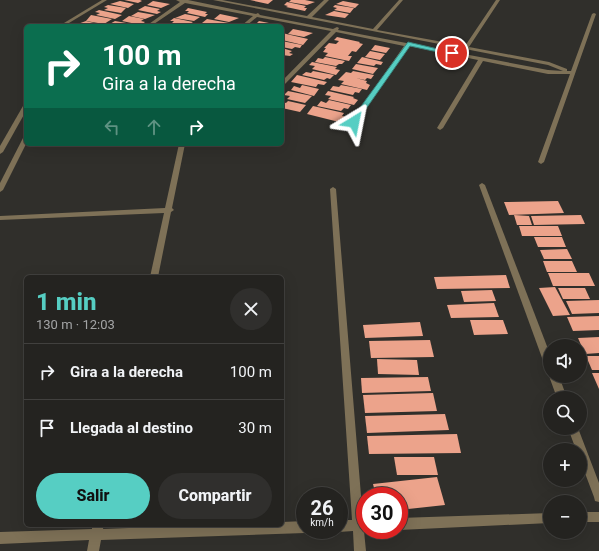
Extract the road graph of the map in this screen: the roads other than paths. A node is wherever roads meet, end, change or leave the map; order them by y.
1 (105, 0) edge
2 (178, 0) edge
3 (215, 0) edge
4 (239, 0) edge
5 (327, 0) edge
6 (401, 0) edge
7 (498, 0) edge
8 (185, 1) edge
9 (234, 4) junction
10 (264, 9) junction
11 (594, 14) dead end
12 (256, 15) junction
13 (308, 18) junction
14 (64, 24) edge
15 (151, 24) edge
16 (245, 24) edge
17 (340, 24) junction
18 (334, 30) junction
19 (374, 30) junction
20 (408, 44) junction
21 (466, 48) junction
22 (481, 58) junction
23 (574, 74) junction
24 (284, 82) edge
25 (24, 110) edge
26 (354, 122) dead end
27 (440, 128) dead end
28 (24, 142) edge
29 (182, 146) edge
30 (0, 152) edge
31 (541, 162) dead end
32 (482, 185) dead end
33 (333, 189) dead end
34 (0, 190) edge
35 (170, 210) junction
36 (0, 218) edge
37 (154, 275) edge
38 (543, 347) edge
39 (576, 435) edge
40 (358, 487) edge
41 (599, 497) edge
42 (587, 517) edge
43 (599, 517) edge
44 (543, 518) edge
45 (408, 524) edge
46 (296, 527) edge
47 (97, 530) edge
48 (0, 538) edge
49 (360, 539) edge
50 (93, 551) edge
51 (360, 551) edge

1 - 14 street
2 - 8 street
3 - 9 street
4 - 9 street
5 - 13 street
6 - 19 street
7 - 21 street
8 - 12 street
8 - 15 street
9 - 10 street
10 - 12 street
10 - 13 street
11 - 23 street
12 - 16 street
12 - 18 street
13 - 17 street
17 - 18 street
17 - 19 street
18 - 20 street
18 - 24 street
19 - 21 street
20 - 22 street
20 - 26 street
21 - 23 street
22 - 23 street
22 - 27 street
23 - 31 street
25 - 30 street
28 - 34 street
29 - 35 street
32 - 38 street
33 - 40 street
35 - 36 street
35 - 37 street
39 - 41 street
42 - 43 street
44 - 45 street
46 - 47 street
47 - 48 street
47 - 50 street
49 - 51 street

